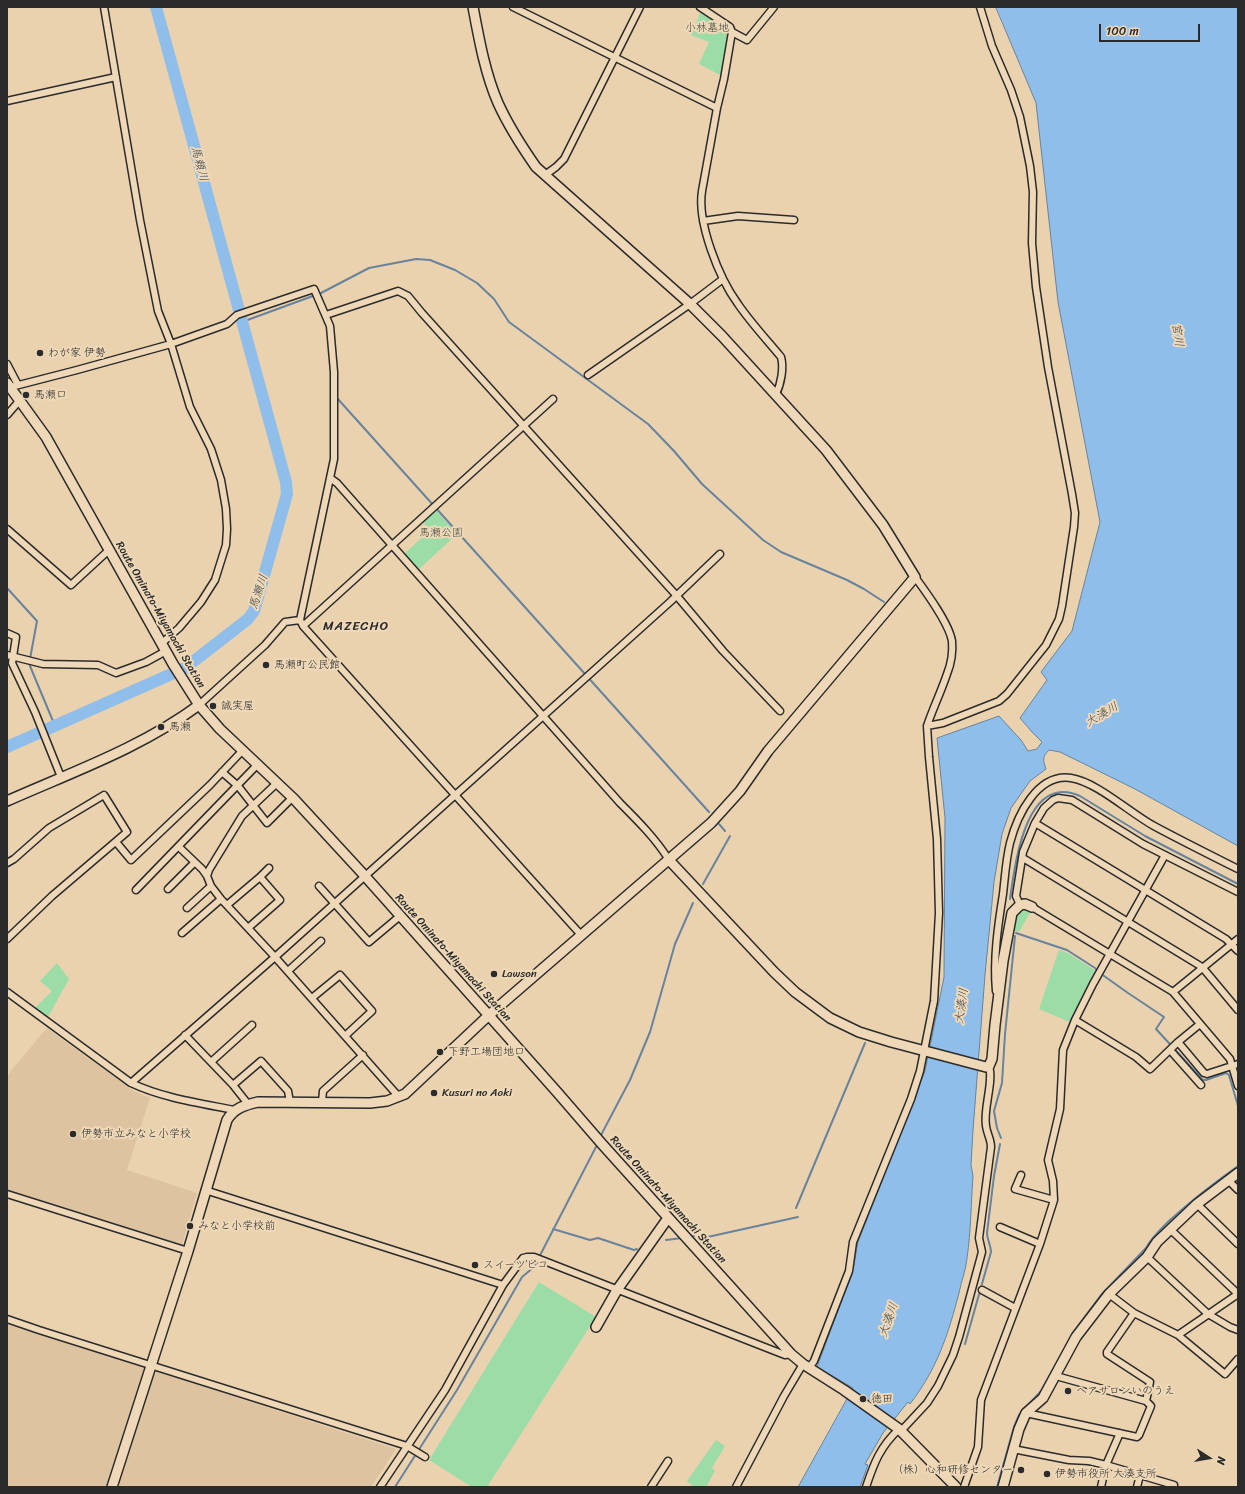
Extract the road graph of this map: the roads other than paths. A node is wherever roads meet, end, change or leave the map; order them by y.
1 (104, 7) edge
2 (473, 7) edge
3 (513, 7) edge
4 (640, 7) edge
5 (700, 7) edge
6 (774, 7) edge
7 (980, 7) edge
8 (732, 32) junction
9 (616, 57) junction
10 (116, 77) junction
11 (7, 101) edge
12 (717, 108) junction
13 (545, 175) junction
14 (794, 220) dead end
15 (703, 221) junction
16 (723, 279) junction
17 (690, 304) junction
18 (326, 314) junction
19 (171, 344) junction
20 (7, 364) edge
21 (588, 375) dead end
22 (12, 385) edge
23 (776, 394) junction
24 (553, 399) dead end
25 (20, 400) junction
26 (7, 415) edge
27 (524, 426) junction
28 (330, 478) junction
29 (7, 529) edge
30 (391, 545) junction
31 (109, 550) junction
32 (720, 554) dead end
33 (915, 577) junction
34 (676, 595) junction
35 (301, 623) junction
36 (7, 633) edge
37 (164, 647) junction
38 (9, 656) edge
39 (199, 705) junction
40 (780, 711) dead end
41 (542, 715) junction
42 (927, 726) junction
43 (243, 750) junction
44 (258, 764) junction
45 (222, 772) junction
46 (61, 777) junction
47 (277, 783) junction
48 (238, 786) junction
49 (454, 795) junction
50 (292, 798) junction
51 (7, 802) edge
52 (254, 806) junction
53 (1035, 823) junction
54 (116, 842) junction
55 (179, 847) junction
56 (1164, 855) junction
57 (1023, 858) junction
58 (669, 860) junction
59 (7, 863) edge
60 (194, 863) junction
61 (269, 868) dead end
62 (1238, 869) edge
63 (364, 875) junction
64 (207, 876) junction
65 (260, 877) junction
66 (211, 886) junction
67 (319, 886) dead end
68 (168, 889) dead end
69 (136, 890) dead end
70 (1146, 890) junction
71 (1238, 892) edge
72 (221, 899) junction
73 (335, 902) junction
74 (227, 905) junction
75 (1020, 905) junction
76 (1032, 907) joint
77 (187, 908) dead end
78 (400, 916) junction
79 (1128, 922) junction
80 (248, 928) junction
81 (182, 933) dead end
82 (582, 936) junction
83 (7, 939) edge
84 (1238, 939) edge
85 (321, 941) dead end
86 (1232, 944) junction
87 (1238, 951) edge
88 (1110, 954) junction
89 (275, 956) junction
90 (1202, 967) junction
91 (288, 970) junction
92 (7, 992) edge
93 (1172, 992) junction
94 (312, 998) junction
95 (998, 1001) junction
96 (1238, 1010) edge
97 (489, 1016) junction
98 (1075, 1020) junction
99 (1200, 1024) junction
100 (252, 1025) dead end
101 (185, 1035) junction
102 (345, 1036) junction
103 (1174, 1047) junction
104 (925, 1051) junction
105 (363, 1055) junction
106 (211, 1062) junction
107 (1235, 1065) edge
108 (986, 1066) junction
109 (131, 1083) junction
110 (1201, 1085) dead end
111 (233, 1086) junction
112 (1238, 1086) edge
113 (399, 1097) junction
114 (290, 1102) junction
115 (322, 1102) junction
116 (248, 1104) junction
117 (234, 1110) junction
118 (1238, 1173) edge
119 (1021, 1175) dead end
120 (1228, 1180) junction
121 (205, 1190) junction
122 (1238, 1190) edge
123 (7, 1194) edge
124 (1054, 1200) junction
125 (1197, 1204) junction
126 (668, 1218) junction
127 (1000, 1227) dead end
128 (1170, 1228) junction
129 (1040, 1244) junction
130 (1238, 1244) edge
131 (188, 1251) junction
132 (1147, 1257) junction
133 (503, 1285) junction
134 (617, 1290) junction
135 (982, 1290) dead end
136 (1109, 1294) junction
137 (1238, 1294) edge
138 (1015, 1308) junction
139 (1134, 1314) junction
140 (1208, 1314) junction
141 (7, 1319) edge
142 (596, 1327) dead end
143 (1237, 1328) edge
144 (1178, 1335) junction
145 (791, 1354) junction
146 (1238, 1359) edge
147 (151, 1365) junction
148 (806, 1366) junction
149 (1056, 1376) junction
150 (1146, 1401) junction
151 (1026, 1414) junction
152 (900, 1429) junction
153 (1120, 1433) junction
154 (407, 1446) junction
155 (1013, 1449) junction
156 (425, 1457) dead end
157 (668, 1461) dead end
158 (1106, 1465) junction
159 (1140, 1475) junction
160 (1159, 1484) edge
161 (112, 1487) edge
162 (380, 1487) edge
163 (651, 1487) edge
164 (736, 1487) edge
165 (866, 1487) edge
166 (956, 1487) edge
167 (964, 1487) edge
168 (1003, 1487) edge
169 (1102, 1487) edge
170 (1137, 1487) edge
171 (1174, 1487) edge

1 - 10 street
2 - 13 street
3 - 9 street
4 - 9 street
5 - 8 street
6 - 8 street
7 - 42 street
8 - 12 street
9 - 12 street
9 - 13 street
10 - 11 street
10 - 19 street
12 - 15 street
13 - 17 street
14 - 15 street
15 - 16 street
16 - 17 street
16 - 23 street
17 - 21 street
17 - 23 street
18 - 19 street
18 - 27 street
18 - 28 street
19 - 22 street
19 - 37 street
20 - 22 street
22 - 25 street, Route Ominato-Miyamachi Station
23 - 33 street
24 - 27 street
25 - 26 street
25 - 31 street, Route Ominato-Miyamachi Station
27 - 30 street
27 - 34 street
28 - 30 street
28 - 35 street
29 - 31 street
30 - 35 street
30 - 41 street
31 - 37 street, Route Ominato-Miyamachi Station
32 - 34 street
33 - 42 street
33 - 58 street
34 - 40 street
34 - 41 street
35 - 39 street
35 - 49 street
36 - 38 street
37 - 38 street
37 - 39 street, Route Ominato-Miyamachi Station
38 - 46 street
39 - 43 street, Route Ominato-Miyamachi Station
39 - 46 street
41 - 49 street
41 - 58 street
42 - 104 street
43 - 44 street, Route Ominato-Miyamachi Station
43 - 45 street
44 - 47 street, Route Ominato-Miyamachi Station
44 - 48 street
45 - 48 street
45 - 54 street
46 - 51 street
47 - 50 street, Route Ominato-Miyamachi Station
47 - 52 street
48 - 52 street
48 - 55 street
49 - 63 street
49 - 82 street
50 - 52 street
50 - 63 street, Route Ominato-Miyamachi Station
52 - 64 street
53 - 56 street
53 - 57 street
53 - 70 street
54 - 59 street
54 - 83 street
55 - 60 street
55 - 69 street
56 - 70 street
56 - 71 street
57 - 75 street
57 - 79 street
58 - 82 street
58 - 104 street
60 - 64 street
60 - 68 street
61 - 65 street
62 - 95 street
63 - 73 street
63 - 78 street, Route Ominato-Miyamachi Station
64 - 66 street
65 - 74 street
65 - 80 street
66 - 72 street
66 - 77 street
67 - 73 street
70 - 79 street
70 - 86 street
72 - 74 street
72 - 81 street
73 - 78 street
73 - 89 street
74 - 80 street
75 - 76 street
75 - 95 street
76 - 88 street
78 - 97 street, Route Ominato-Miyamachi Station
79 - 88 street
79 - 90 street
80 - 89 street
82 - 97 street
84 - 86 street
85 - 91 street
86 - 87 street
86 - 90 street
88 - 93 street
88 - 98 street
89 - 91 street
89 - 101 street
90 - 93 street
90 - 96 street
91 - 94 street
92 - 109 street
93 - 99 street
94 - 102 street
94 - 102 street
95 - 108 street
97 - 113 street
97 - 126 street, Route Ominato-Miyamachi Station
98 - 103 street
98 - 124 street
99 - 103 street
99 - 107 street
100 - 106 street
101 - 106 street
101 - 109 street
102 - 105 street
103 - 107 street
103 - 110 street
104 - 108 street
104 - 148 street
105 - 113 street
105 - 115 street
106 - 111 street
107 - 112 street
108 - 152 street
109 - 117 street
111 - 114 street
111 - 116 street
113 - 115 street
114 - 115 street
114 - 116 street
116 - 117 street
117 - 121 street
118 - 120 street
119 - 124 street
120 - 122 street
120 - 125 street
121 - 131 street
121 - 133 street
123 - 131 street
124 - 129 street
125 - 128 street
125 - 130 street
126 - 134 street
126 - 145 street, Route Ominato-Miyamachi Station
127 - 129 street
128 - 132 street
128 - 137 street
129 - 138 street
131 - 147 street
132 - 136 street
132 - 140 street
133 - 134 street
133 - 154 street
134 - 142 street
134 - 145 street
135 - 138 street
136 - 139 street
136 - 149 street
137 - 140 street
138 - 167 street
139 - 144 street
139 - 150 street
140 - 143 street
140 - 144 street
141 - 147 street
144 - 146 street
145 - 148 street, Route Ominato-Miyamachi Station
147 - 154 street
147 - 161 street
148 - 152 street, Route Ominato-Miyamachi Station
148 - 164 street
149 - 150 street
149 - 151 street
150 - 153 street
151 - 153 street
151 - 155 street
152 - 165 street
152 - 166 street, Route Ominato-Miyamachi Station
153 - 158 street
154 - 156 street
154 - 162 street
155 - 158 street
155 - 168 street
157 - 163 street
158 - 159 street
158 - 169 street
159 - 160 street
159 - 170 street
160 - 171 street

